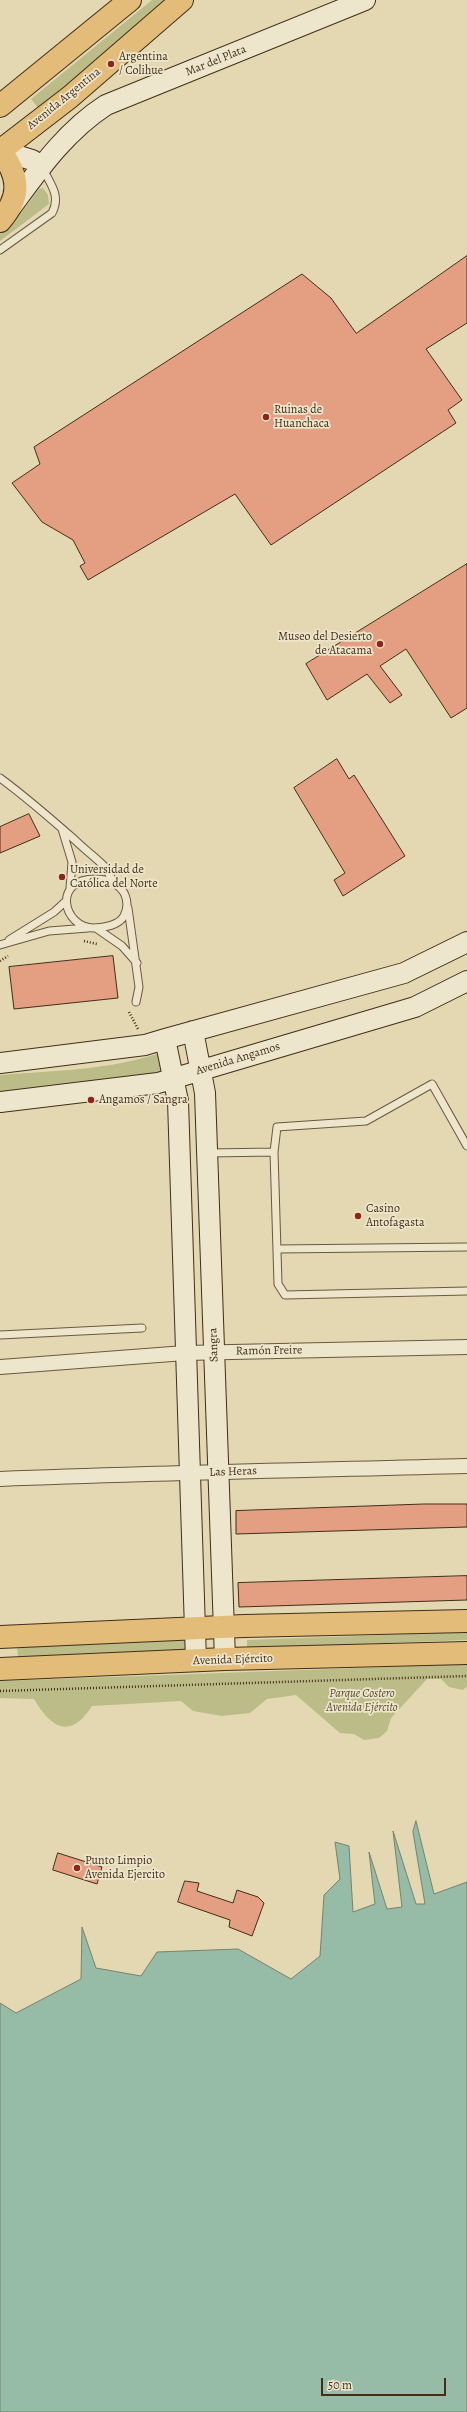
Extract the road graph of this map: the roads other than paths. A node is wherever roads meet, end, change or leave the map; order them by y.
1 (130, 0) edge
2 (182, 0) edge
3 (365, 0) edge
4 (0, 106) edge
5 (0, 150) edge
6 (42, 166) junction
7 (6, 214) edge
8 (0, 250) edge
9 (0, 778) edge
10 (62, 829) junction
11 (114, 882) junction
12 (70, 888) junction
13 (66, 901) junction
14 (127, 905) junction
15 (93, 928) junction
16 (467, 942) edge
17 (0, 945) edge
18 (137, 963) junction
19 (467, 981) edge
20 (136, 1002) dead end
21 (193, 1031) junction
22 (166, 1040) junction
23 (0, 1063) edge
24 (200, 1070) junction
25 (174, 1079) junction
26 (0, 1102) edge
27 (467, 1146) edge
28 (274, 1152) junction
29 (208, 1153) junction
30 (467, 1247) edge
31 (277, 1249) junction
32 (467, 1291) edge
33 (142, 1328) dead end
34 (0, 1335) edge
35 (467, 1347) edge
36 (185, 1353) junction
37 (214, 1353) junction
38 (0, 1367) edge
39 (467, 1466) edge
40 (189, 1473) junction
41 (217, 1474) junction
42 (0, 1479) edge
43 (467, 1621) edge
44 (223, 1627) junction
45 (195, 1629) junction
46 (0, 1637) edge
47 (467, 1654) edge
48 (225, 1659) junction
49 (196, 1661) junction
50 (0, 1669) edge

1 - 4 main road
2 - 5 main road, Avenida Argentina
3 - 6 street, Mar del Plata
5 - 6 street
5 - 7 main road
6 - 7 street, Mar del Plata
6 - 8 lane
9 - 10 lane
10 - 11 lane
10 - 12 lane
11 - 12 lane
11 - 14 lane
12 - 13 lane
13 - 15 lane
13 - 17 lane
14 - 15 lane
14 - 18 lane
15 - 17 lane
15 - 18 lane
16 - 21 street
18 - 20 lane
19 - 24 street, Avenida Angamos
21 - 22 street
21 - 24 street, Sangra
22 - 23 street
22 - 25 street
24 - 25 street, Avenida Angamos
24 - 29 street, Sangra
25 - 26 street, Avenida Angamos
25 - 36 street
27 - 28 lane
28 - 29 lane
28 - 31 lane
29 - 37 street, Sangra
30 - 31 lane
31 - 32 lane
33 - 34 lane
35 - 37 street, Ramón Freire
36 - 37 street, Ramón Freire
36 - 38 street, Ramón Freire
36 - 40 street
37 - 41 street, Sangra
39 - 41 street, Las Heras
40 - 41 street, Las Heras
40 - 42 street, Las Heras
40 - 45 street
41 - 44 street, Sangra
43 - 44 main road
44 - 45 main road
44 - 48 street, Sangra
45 - 46 main road
45 - 49 street
47 - 48 main road, Avenida Ejército
48 - 49 main road, Avenida Ejército
49 - 50 main road, Avenida Ejército

